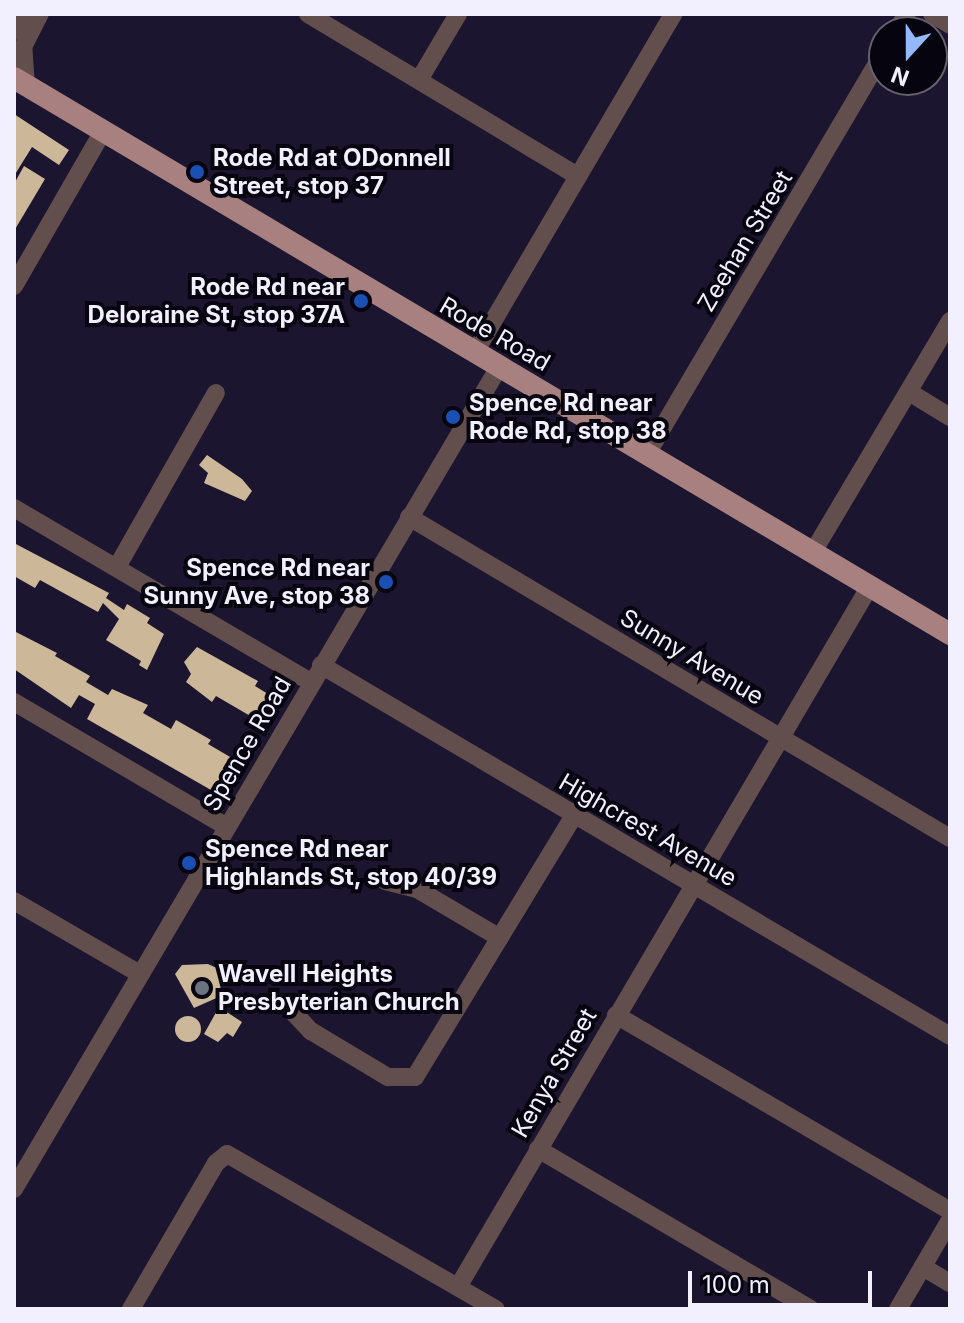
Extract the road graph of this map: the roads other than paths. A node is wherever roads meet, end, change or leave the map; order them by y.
1 (24, 14) edge
2 (40, 14) edge
3 (308, 14) edge
4 (458, 14) edge
5 (673, 14) edge
6 (932, 14) edge
7 (950, 25) edge
8 (14, 31) edge
9 (868, 79) edge
10 (419, 80) junction
11 (20, 82) edge
12 (103, 131) junction
13 (578, 176) junction
14 (16, 277) edge
15 (950, 321) edge
16 (475, 352) junction
17 (499, 367) junction
18 (909, 392) junction
19 (216, 393) dead end
20 (950, 417) edge
21 (647, 454) junction
22 (14, 508) edge
23 (409, 517) junction
24 (813, 552) junction
25 (117, 567) junction
26 (870, 586) junction
27 (950, 634) edge
28 (321, 665) junction
29 (311, 682) junction
30 (14, 702) edge
31 (780, 738) junction
32 (574, 815) junction
33 (227, 827) junction
34 (950, 838) edge
35 (385, 881) dead end
36 (693, 885) junction
37 (14, 901) edge
38 (500, 938) junction
39 (140, 974) junction
40 (294, 1013) dead end
41 (616, 1015) junction
42 (950, 1036) edge
43 (538, 1149) junction
44 (14, 1189) edge
45 (950, 1211) edge
46 (950, 1220) edge
47 (923, 1267) junction
48 (950, 1283) edge
49 (458, 1287) junction
50 (137, 1307) edge
51 (495, 1309) edge
52 (811, 1309) edge
53 (898, 1309) edge

1 - 8 street
2 - 11 street
3 - 10 street
4 - 10 street
5 - 13 street
6 - 7 street
9 - 21 street, Zeehan Street
10 - 13 street
11 - 12 main road, Rode Road
12 - 14 street
12 - 16 main road, Rode Road
13 - 16 street
15 - 18 street
16 - 17 main road, Rode Road
17 - 21 main road, Rode Road
17 - 23 street, Spence Road
18 - 20 street
18 - 24 street
19 - 25 street
21 - 24 main road, Rode Road
22 - 25 street
23 - 28 street, Spence Road
23 - 31 street, Sunny Avenue
24 - 26 main road, Rode Road
25 - 29 street
26 - 27 main road, Rode Road
26 - 31 street, Kenya Street
28 - 29 street, Spence Road
28 - 32 street, Highcrest Avenue
29 - 33 street, Spence Road
30 - 33 street
31 - 34 street, Sunny Avenue
31 - 36 street, Kenya Street
32 - 36 street, Highcrest Avenue
32 - 38 street
33 - 39 street, Spence Road
35 - 38 street
36 - 41 street, Kenya Street
36 - 42 street, Highcrest Avenue
37 - 39 street
38 - 40 street
39 - 44 street, Spence Road
41 - 43 street, Kenya Street
41 - 45 street
43 - 49 street, Kenya Street
43 - 52 street
46 - 47 street
47 - 48 street
47 - 53 street
49 - 50 street
49 - 51 street

